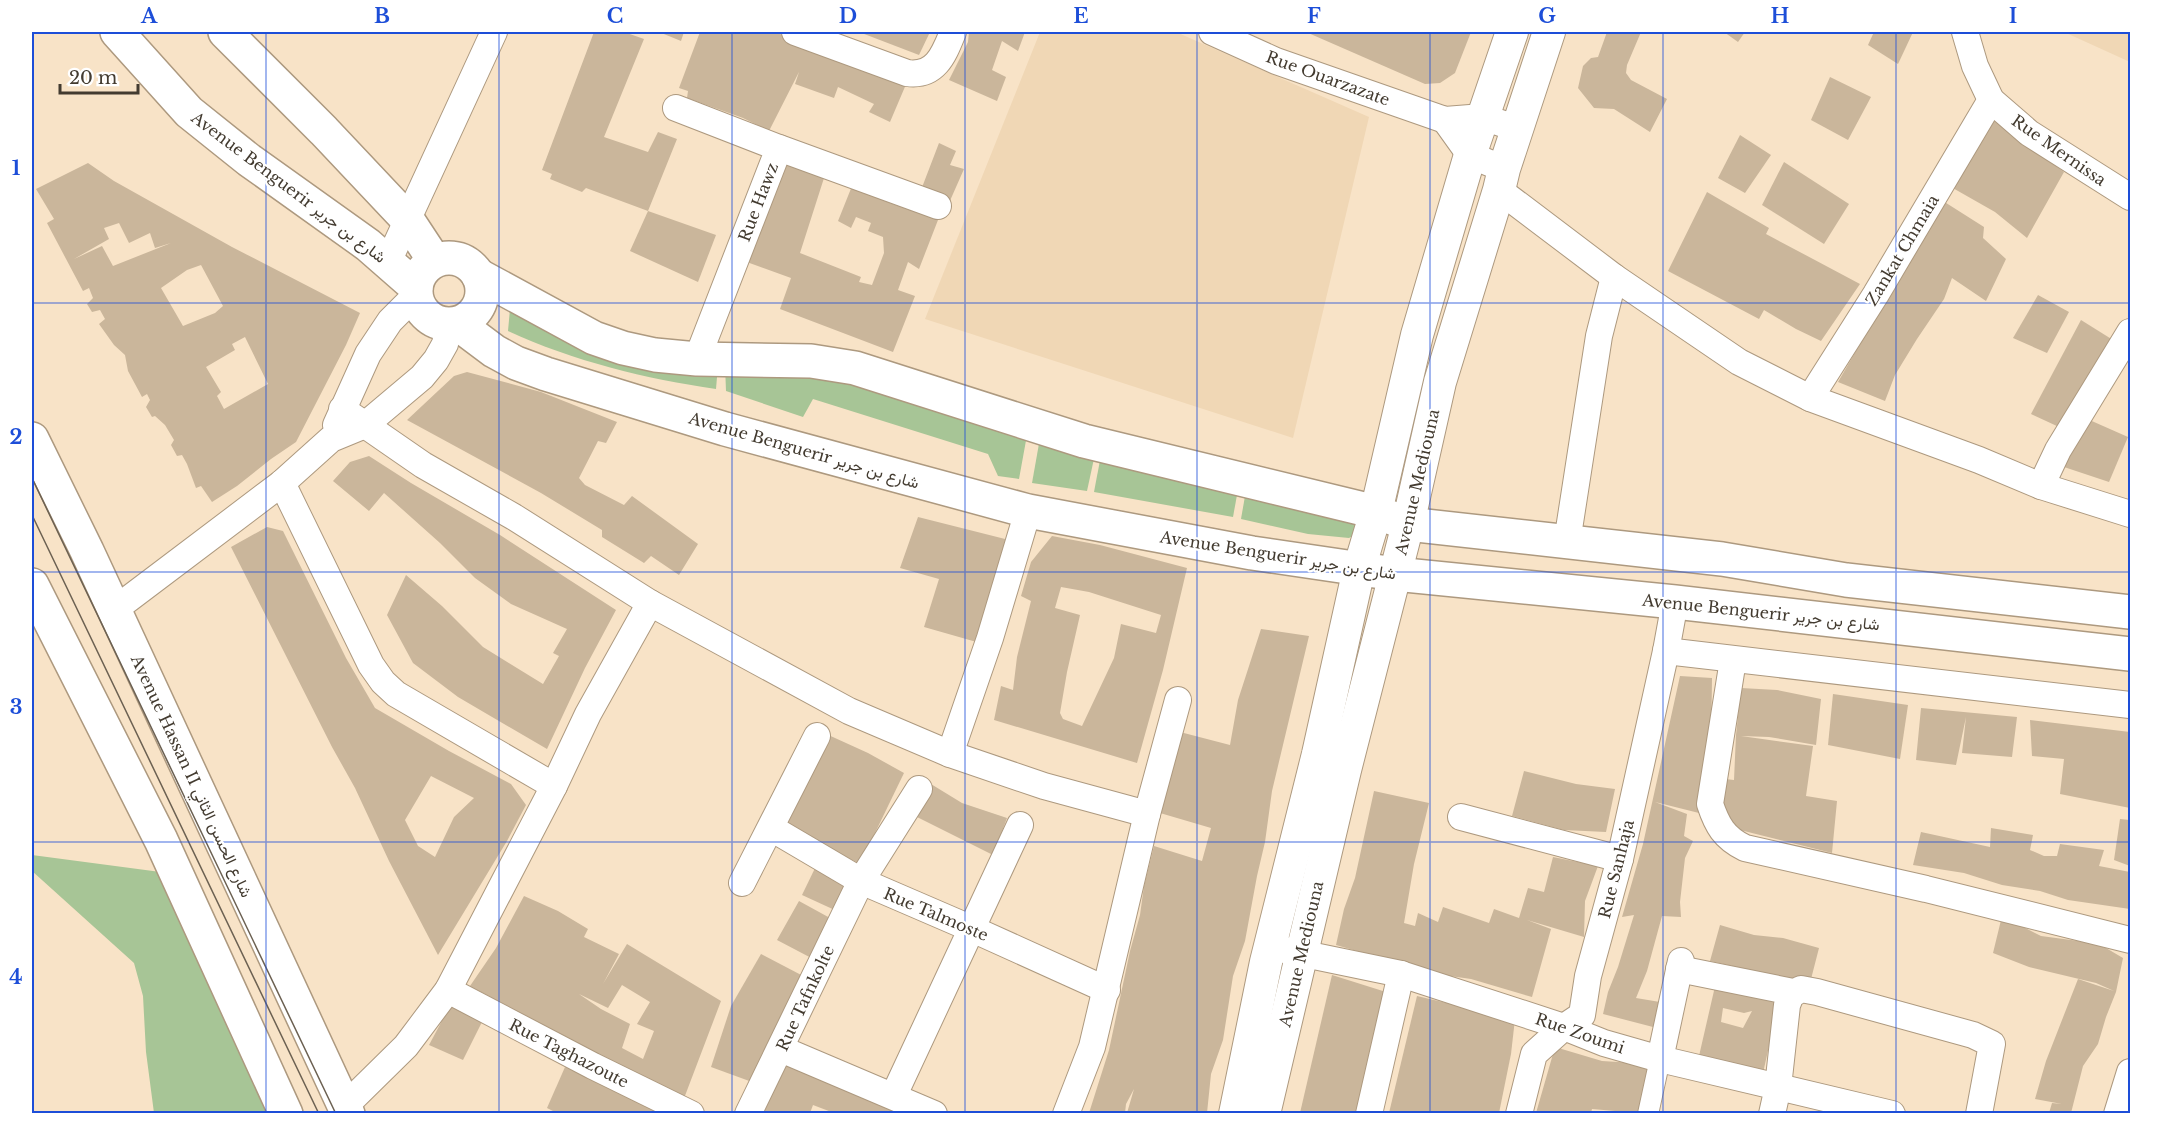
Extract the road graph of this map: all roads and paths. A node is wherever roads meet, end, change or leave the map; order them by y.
1 (117, 32) edge
2 (225, 32) edge
3 (494, 32) edge
4 (795, 32) edge
5 (953, 32) edge
6 (1212, 32) edge
7 (1512, 32) edge
8 (1549, 32) edge
9 (1965, 32) edge
10 (1991, 100) junction
11 (676, 108) dead end
12 (1483, 117) junction
13 (1445, 120) junction
14 (1518, 129) junction
15 (779, 148) junction
16 (1470, 155) junction
17 (1502, 179) junction
18 (2130, 197) edge
19 (938, 206) dead end
20 (407, 219) junction
21 (388, 262) junction
22 (478, 274) junction
23 (1614, 277) junction
24 (422, 281) junction
25 (453, 324) junction
26 (2130, 332) edge
27 (697, 359) junction
28 (1810, 398) junction
29 (342, 409) junction
30 (365, 425) junction
31 (32, 440) edge
32 (331, 440) junction
33 (282, 483) junction
34 (2041, 486) junction
35 (1028, 510) junction
36 (1376, 512) junction
37 (2130, 514) edge
38 (1408, 524) junction
39 (1568, 542) junction
40 (1359, 569) junction
41 (1395, 574) junction
42 (32, 585) edge
43 (1675, 602) junction
44 (650, 603) junction
45 (114, 610) junction
46 (2130, 612) edge
47 (1666, 651) junction
48 (2130, 654) edge
49 (1733, 660) junction
50 (1178, 700) dead end
51 (2130, 705) edge
52 (817, 736) dead end
53 (950, 754) junction
54 (554, 786) junction
55 (919, 789) dead end
56 (1147, 814) junction
57 (1461, 817) dead end
58 (1020, 825) dead end
59 (771, 828) junction
60 (1620, 859) junction
61 (861, 881) junction
62 (742, 883) dead end
63 (970, 928) junction
64 (2130, 940) edge
65 (1270, 946) junction
66 (1302, 953) junction
67 (1401, 974) junction
68 (447, 990) junction
69 (1107, 990) junction
70 (1793, 992) junction
71 (1564, 1027) junction
72 (781, 1049) junction
73 (1660, 1059) junction
74 (2130, 1072) edge
75 (1778, 1087) junction
76 (894, 1095) junction
77 (347, 1109) edge
78 (286, 1113) edge
79 (691, 1113) edge
80 (748, 1113) edge
81 (934, 1113) edge
82 (1066, 1113) edge
83 (1235, 1113) edge
84 (1264, 1113) edge
85 (1369, 1113) edge
86 (1519, 1113) edge
87 (1648, 1113) edge
88 (1772, 1113) edge
89 (1892, 1113) edge
90 (1979, 1113) edge
91 (2117, 1113) edge

1 - 21 main road, Avenue Benguerir شارع بن جرير
2 - 20 main road
3 - 20 street
4 - 5 street
6 - 13 street, Rue Ouarzazate
7 - 12 street, Avenue Mediouna
8 - 14 street, Avenue Mediouna
9 - 10 street, Rue Mernissa
10 - 18 street, Rue Mernissa
10 - 28 street, Zankat Chmaia
11 - 15 street, Rue Hawz
12 - 13 street, Rue Ouarzazate
12 - 14 street, Rue Ouarzazate
12 - 16 street, Avenue Mediouna
13 - 16 street
14 - 17 street, Avenue Mediouna
15 - 19 street
15 - 27 street, Rue Hawz
16 - 17 street
16 - 36 street, Avenue Mediouna
17 - 23 street
17 - 38 street, Avenue Mediouna
20 - 21 street
20 - 24 main road
21 - 24 main road, Avenue Benguerir شارع بن جرير
22 - 24 main road
22 - 25 main road
22 - 27 main road
23 - 28 street
23 - 39 street
24 - 25 main road
24 - 29 street
25 - 30 street
25 - 35 main road, Avenue Benguerir شارع بن جرير
26 - 34 street
27 - 36 main road
28 - 34 street
29 - 30 street
29 - 32 street
30 - 32 street
30 - 44 street
31 - 45 main road, Avenue Hassan II شارع الحسن الثاني
32 - 33 street
33 - 45 street
33 - 54 street
34 - 37 street
35 - 40 main road, Avenue Benguerir شارع بن جرير
35 - 53 street
36 - 38 main road
36 - 40 street, Avenue Mediouna
38 - 39 main road
38 - 41 street, Avenue Mediouna
39 - 46 main road
40 - 41 main road, Avenue Benguerir شارع بن جرير
40 - 65 street, Avenue Mediouna
41 - 43 main road, Avenue Benguerir شارع بن جرير
41 - 66 street, Avenue Mediouna
42 - 78 main road
43 - 47 street, Rue Sanhaja
43 - 48 main road, Avenue Benguerir شارع بن جرير
44 - 53 street
44 - 54 street
45 - 77 main road, Avenue Hassan II شارع الحسن الثاني
47 - 49 street
47 - 60 street, Rue Sanhaja
49 - 51 street
49 - 64 street
50 - 56 street
52 - 59 street
53 - 56 street
54 - 68 street
55 - 61 street, Rue Tafnkolte
56 - 69 street
57 - 60 street
58 - 63 street
59 - 61 street, Rue Talmoste
59 - 62 street
60 - 71 street, Rue Sanhaja
61 - 63 street, Rue Talmoste
61 - 72 street, Rue Tafnkolte
63 - 69 street, Rue Talmoste
63 - 76 street
65 - 66 street, Rue Zoumi
65 - 83 street, Avenue Mediouna
66 - 67 street, Rue Zoumi
66 - 84 street, Avenue Mediouna
67 - 71 street, Rue Zoumi
67 - 85 street
68 - 77 street
68 - 79 street, Rue Taghazoute
69 - 82 street
70 - 73 street
70 - 75 street
70 - 90 street
71 - 73 street, Rue Zoumi
71 - 86 street, Rue Sanhaja
72 - 76 street
72 - 80 street, Rue Tafnkolte
73 - 75 street, Rue Zoumi
73 - 87 street
74 - 91 street
75 - 88 street
75 - 89 street, Rue Zoumi
76 - 81 street

